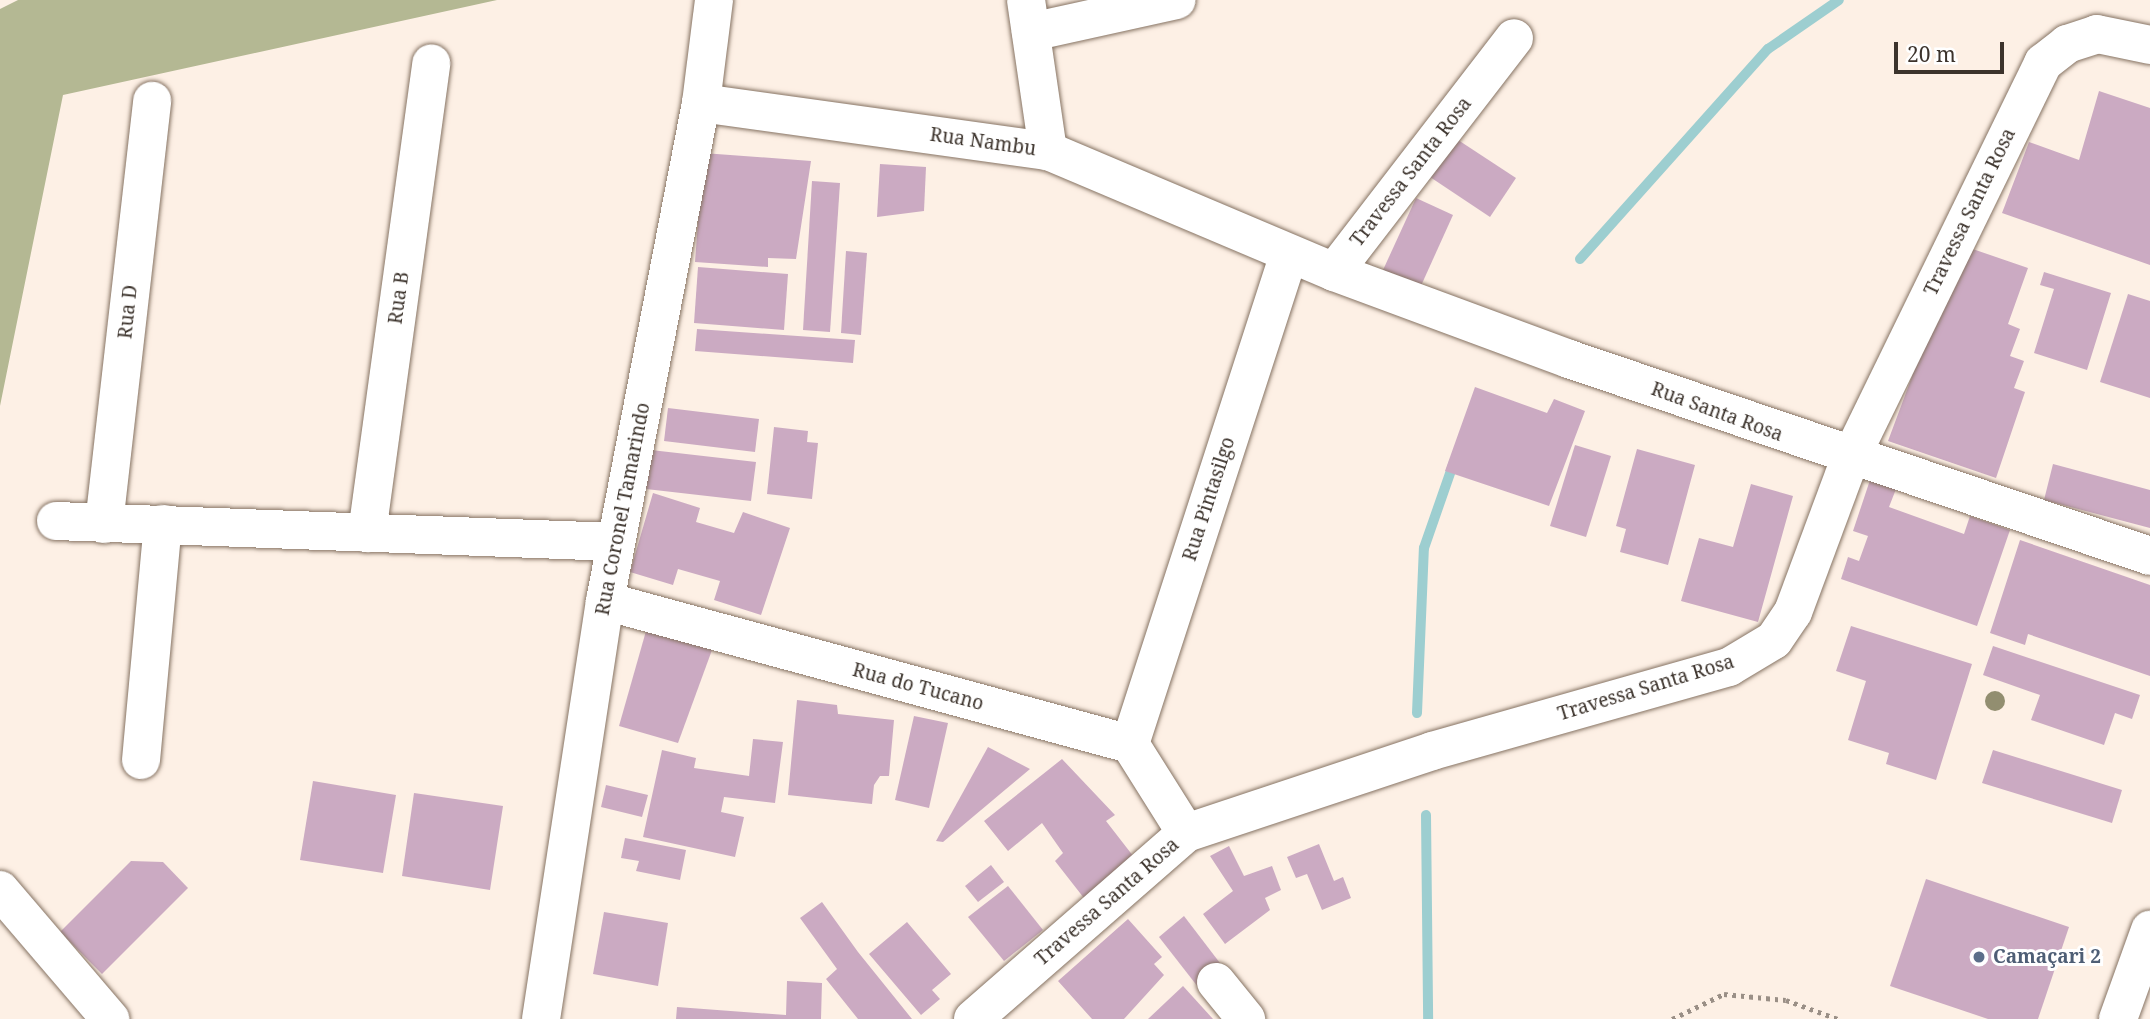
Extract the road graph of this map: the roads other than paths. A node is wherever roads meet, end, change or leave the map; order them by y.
1 (714, 0) edge
2 (1177, 0) edge
3 (1029, 16) edge
4 (1514, 38) dead end
5 (2150, 45) edge
6 (431, 63) dead end
7 (152, 101) dead end
8 (701, 103) junction
9 (1048, 150) junction
10 (1289, 254) junction
11 (1334, 272) junction
12 (1850, 459) junction
13 (57, 521) dead end
14 (104, 524) junction
15 (163, 524) junction
16 (368, 533) junction
17 (616, 542) junction
18 (2150, 556) edge
19 (605, 601) junction
20 (1130, 744) junction
21 (142, 760) dead end
22 (1186, 833) junction
23 (0, 890) edge
24 (2150, 930) edge
25 (1216, 982) dead end
26 (110, 1019) edge
27 (541, 1019) edge
28 (973, 1019) edge
29 (1246, 1019) edge
30 (2118, 1019) edge

1 - 8 street, Rua Coronel Tamarindo
2 - 3 street
3 - 9 street
4 - 11 street, Travessa Santa Rosa
5 - 12 street, Travessa Santa Rosa
6 - 16 street, Rua B
7 - 14 street, Rua D
8 - 9 street, Rua Nambu
8 - 17 street, Rua Coronel Tamarindo
9 - 10 street, Rua Nambu
10 - 11 street, Rua Santa Rosa
10 - 20 street, Rua Pintasilgo
11 - 12 street, Rua Santa Rosa
12 - 18 street, Rua Santa Rosa
12 - 22 street, Travessa Santa Rosa
13 - 14 street
14 - 15 street
15 - 16 street
15 - 21 street
16 - 17 street
17 - 19 street, Rua Coronel Tamarindo
19 - 20 street, Rua do Tucano
19 - 27 street, Rua Coronel Tamarindo
20 - 22 street
22 - 28 street, Travessa Santa Rosa
23 - 26 street
24 - 30 street
25 - 29 street

